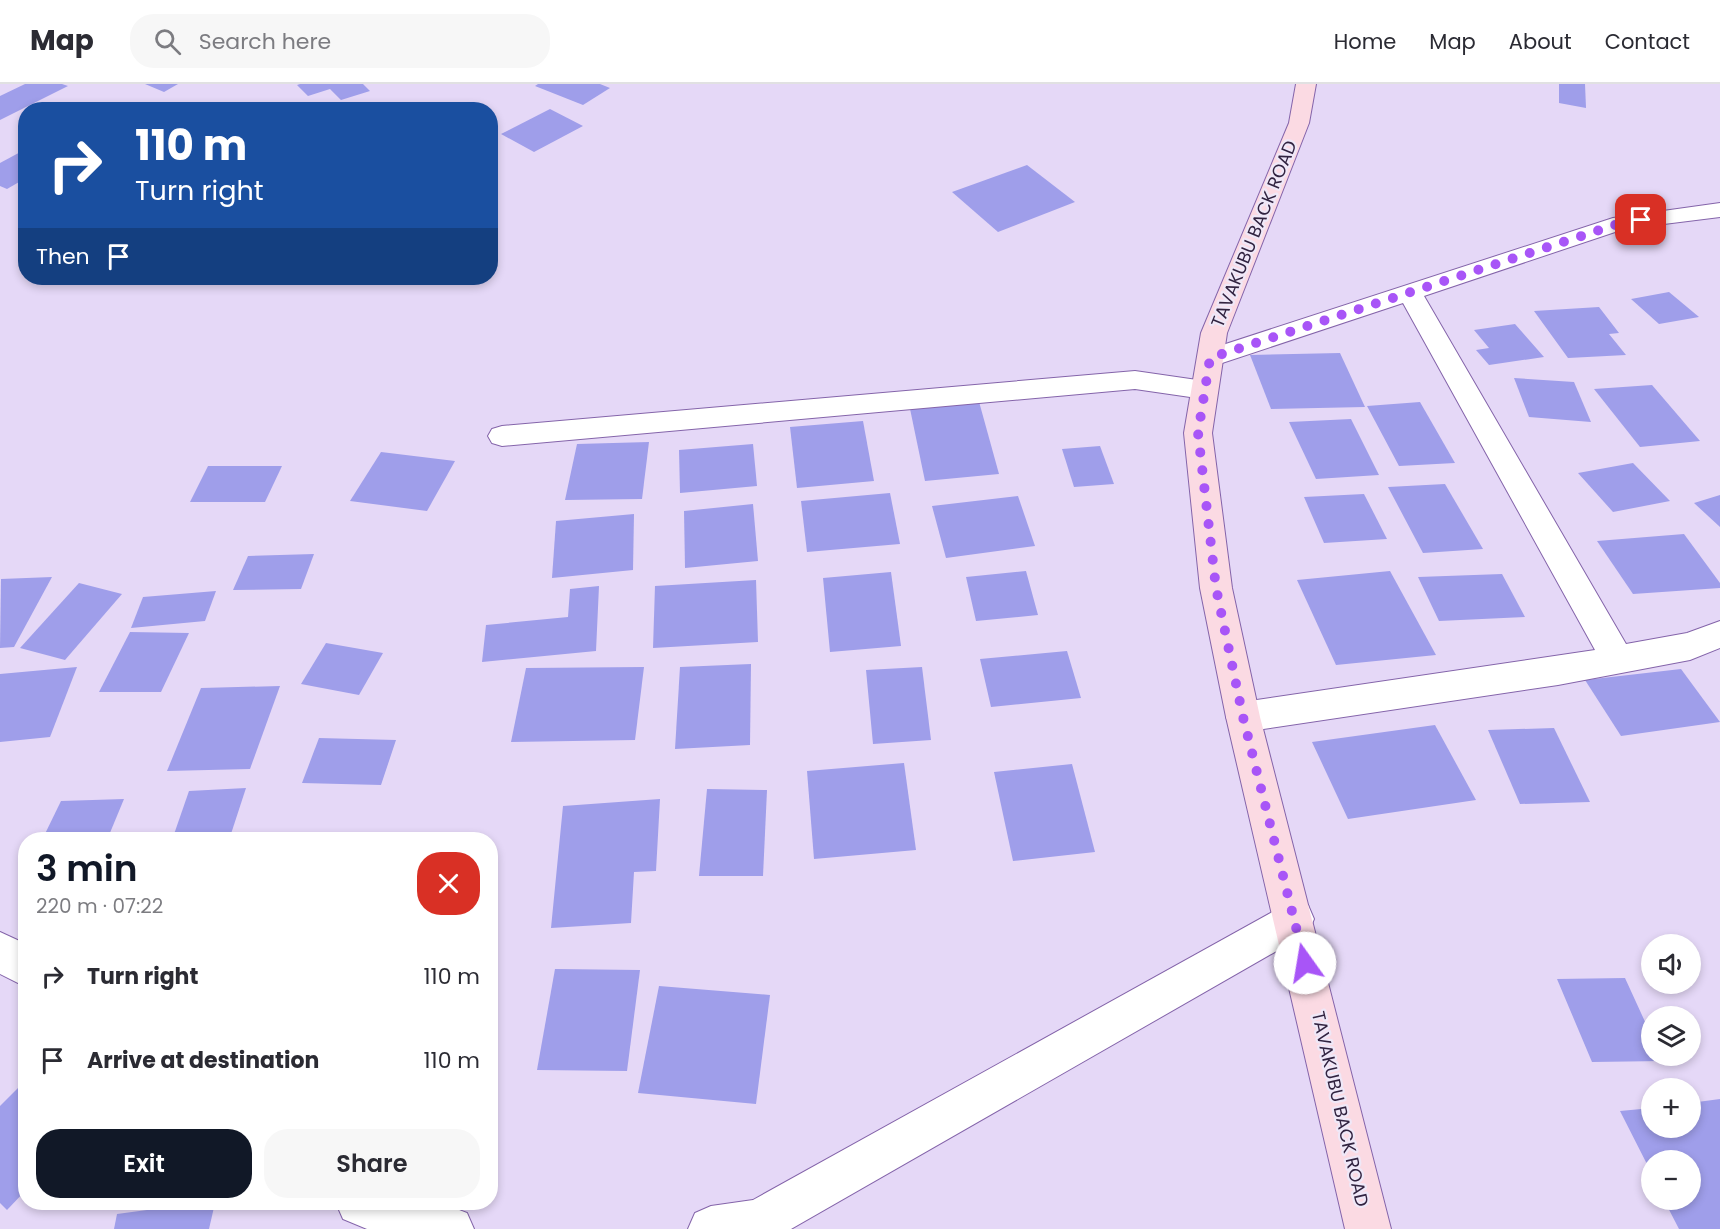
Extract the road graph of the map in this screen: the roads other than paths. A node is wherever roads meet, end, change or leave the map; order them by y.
1 (1306, 84) edge
2 (1720, 210) edge
3 (1409, 292) junction
4 (1210, 358) junction
5 (1204, 390) junction
6 (502, 436) dead end
7 (1720, 633) edge
8 (1617, 660) junction
9 (1243, 717) junction
10 (1294, 919) junction
11 (0, 952) edge
12 (18, 962) edge
13 (377, 1210) edge
14 (451, 1229) edge
15 (711, 1229) edge
16 (1368, 1229) edge

1 - 4 street, TAVAKUBU BACK ROAD
2 - 3 street
3 - 4 street
3 - 8 street
4 - 5 street, TAVAKUBU BACK ROAD
5 - 6 street
5 - 9 street, TAVAKUBU BACK ROAD
7 - 8 street
8 - 9 street
9 - 10 street, TAVAKUBU BACK ROAD
10 - 15 street
10 - 16 street, TAVAKUBU BACK ROAD
11 - 12 street
13 - 14 street

